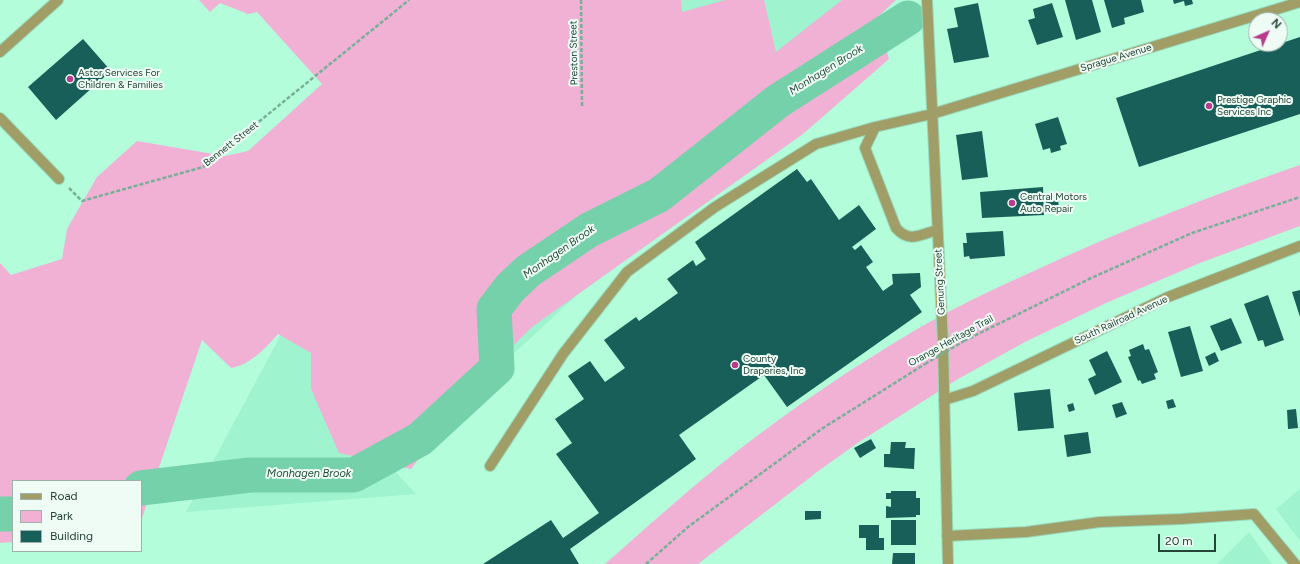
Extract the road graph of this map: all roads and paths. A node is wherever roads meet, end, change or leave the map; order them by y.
1 (58, 0) edge
2 (410, 0) edge
3 (581, 0) edge
4 (927, 0) edge
5 (1300, 2) edge
6 (0, 52) edge
7 (582, 106) dead end
8 (932, 114) junction
9 (0, 118) edge
10 (875, 127) junction
11 (59, 180) joint
12 (1300, 197) edge
13 (937, 230) junction
14 (1300, 246) edge
15 (944, 400) junction
16 (490, 466) dead end
17 (947, 536) junction
18 (646, 564) edge
19 (948, 564) edge
20 (1295, 564) edge

1 - 6 street
2 - 11 path, Bennett Street
3 - 7 path, Preston Street
4 - 8 street, Genung Street
5 - 8 street, Sprague Avenue
8 - 10 street, Sprague Avenue
8 - 13 street, Genung Street
9 - 11 street
10 - 13 street
10 - 16 street, Sprague Avenue
12 - 18 path, Orange Heritage Trail, bridge
13 - 15 street, Genung Street
14 - 15 street, South Railroad Avenue
15 - 17 street, Genung Street
17 - 19 street, Genung Street
17 - 20 street

